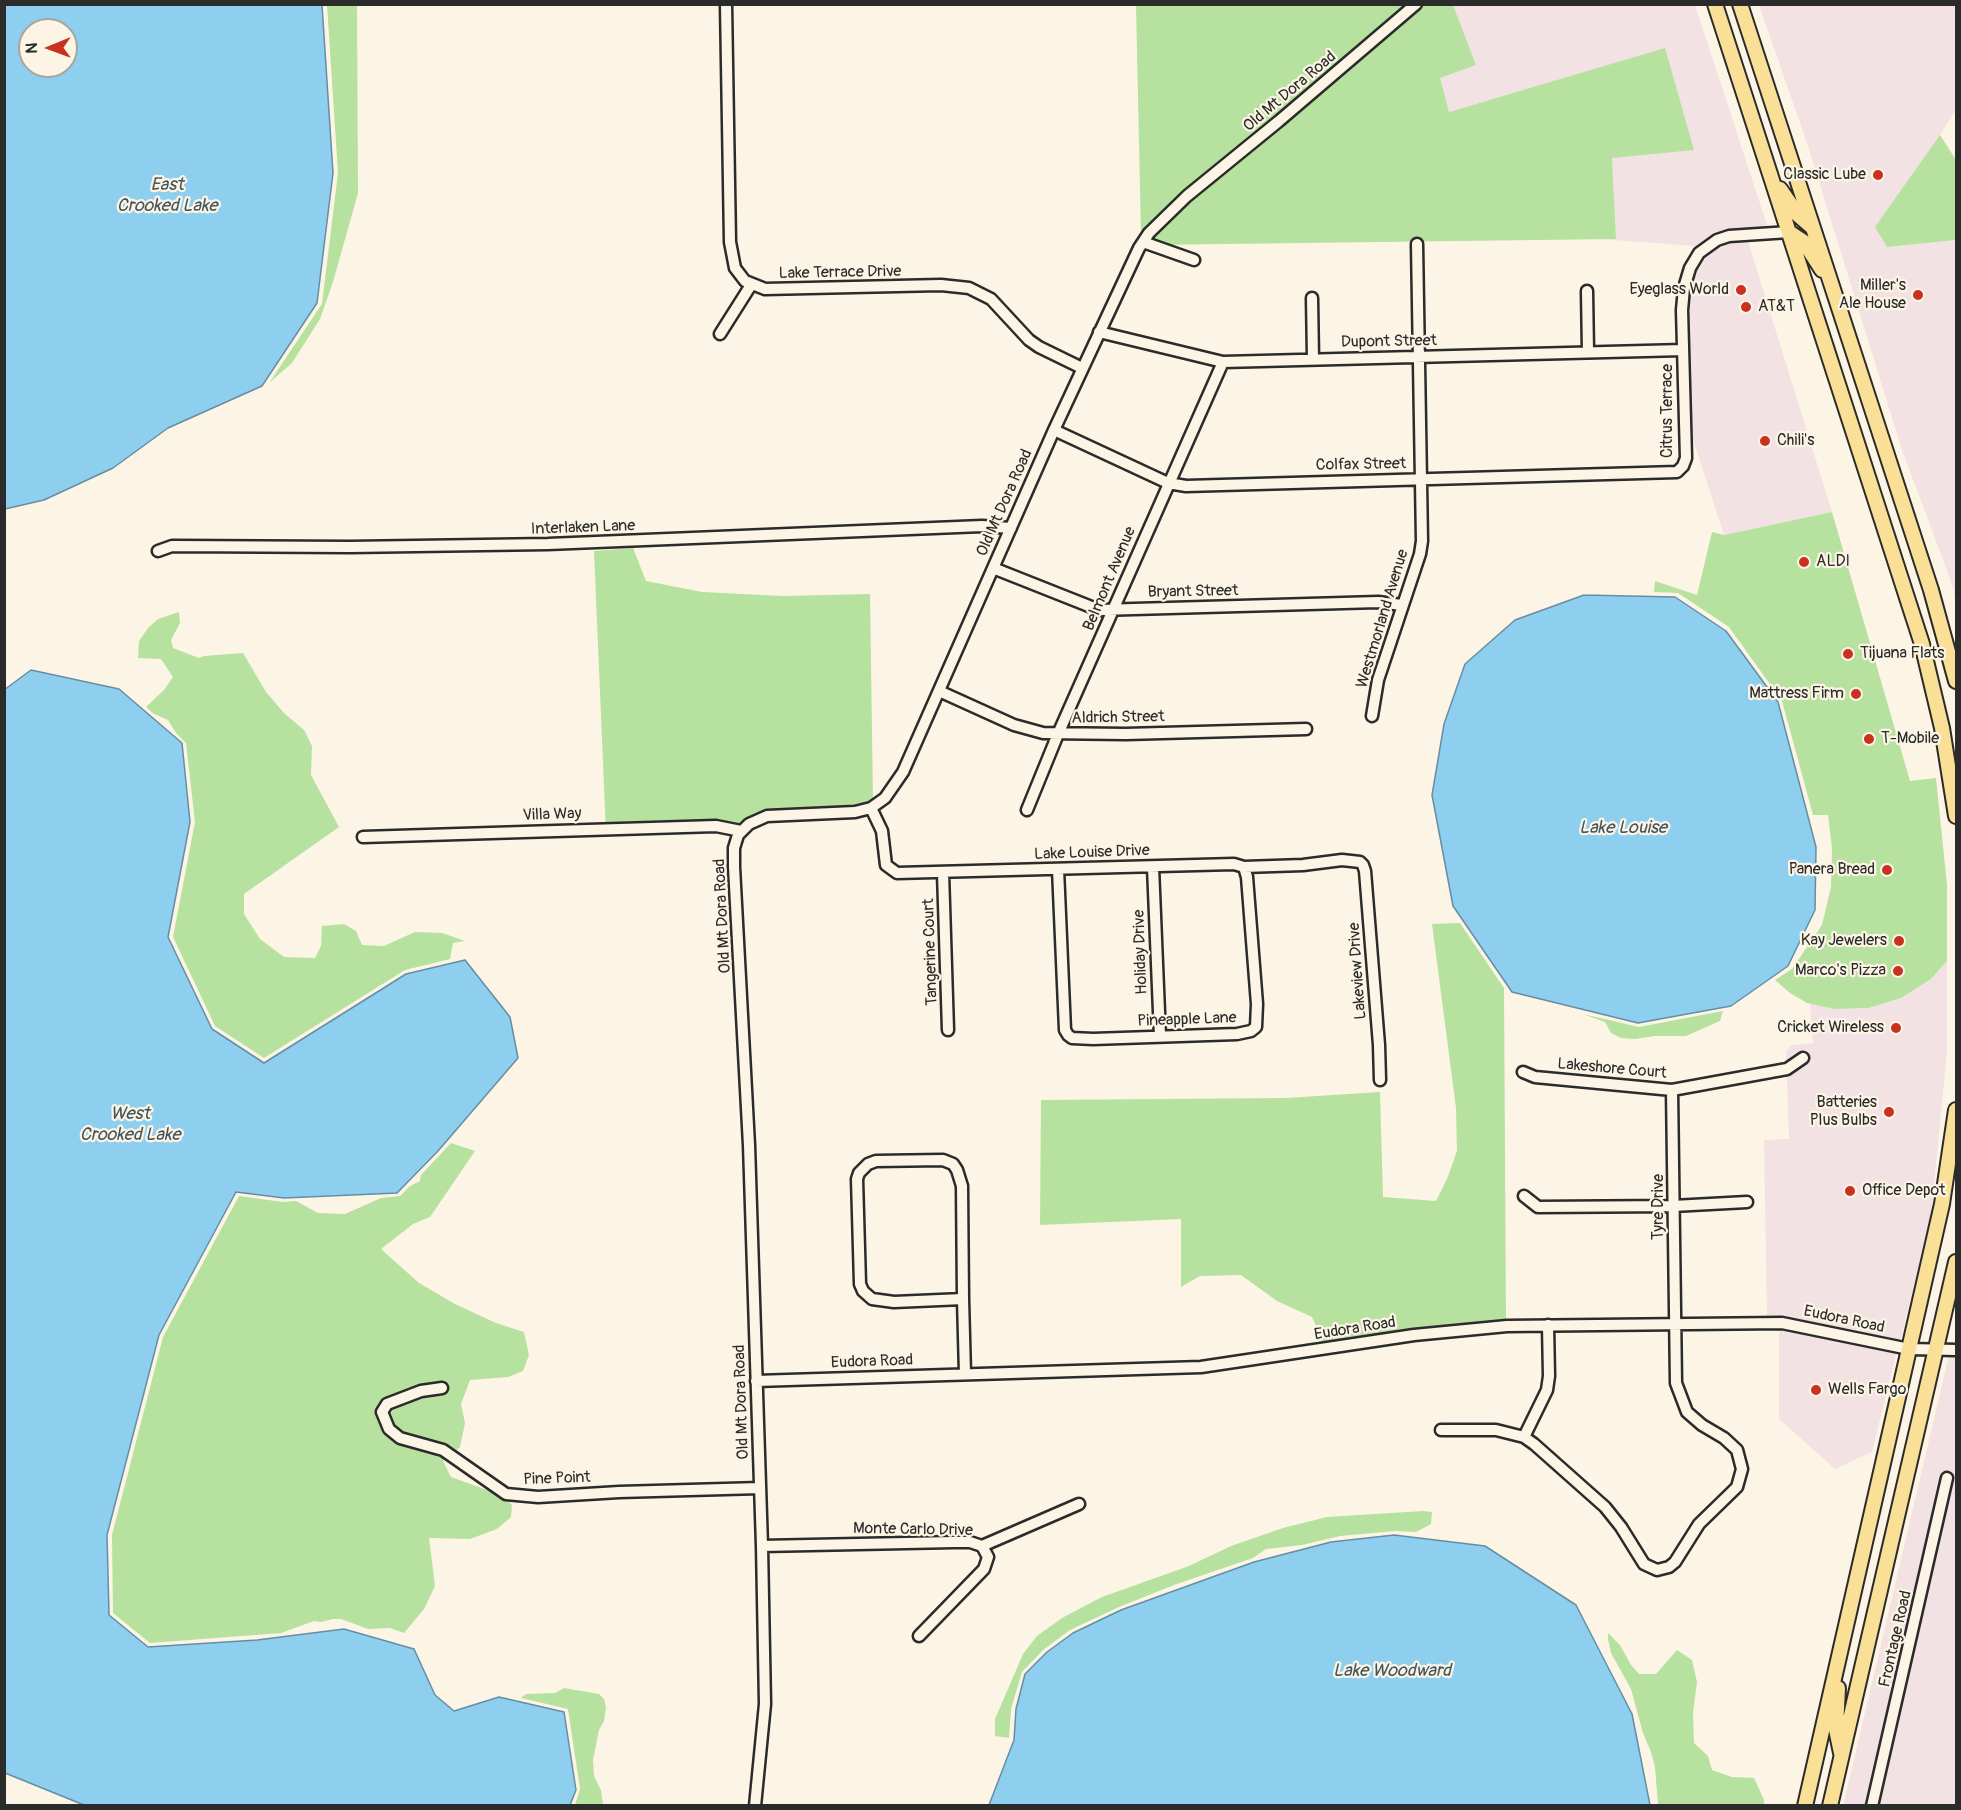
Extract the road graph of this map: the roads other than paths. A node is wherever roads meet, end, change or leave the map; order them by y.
1 (726, 4) edge
2 (1416, 4) edge
3 (1715, 4) edge
4 (1740, 4) edge
5 (1770, 175) junction
6 (1813, 228) junction
7 (1789, 232) junction
8 (1143, 242) junction
9 (1417, 244) dead end
10 (1194, 260) dead end
11 (1832, 284) junction
12 (751, 285) junction
13 (1587, 291) dead end
14 (1312, 297) dead end
15 (1099, 332) junction
16 (720, 334) dead end
17 (1683, 350) junction
18 (1588, 352) junction
19 (1419, 356) junction
20 (1313, 359) junction
21 (1223, 362) junction
22 (1082, 368) junction
23 (1054, 430) junction
24 (1680, 470) joint
25 (1422, 479) junction
26 (1167, 483) junction
27 (1011, 528) junction
28 (158, 551) dead end
29 (993, 568) junction
30 (1402, 605) junction
31 (1114, 609) junction
32 (1956, 681) edge
33 (939, 691) junction
34 (1372, 716) dead end
35 (1306, 729) dead end
36 (1058, 734) junction
37 (1954, 780) edge
38 (871, 808) junction
39 (1027, 810) dead end
40 (1956, 816) edge
41 (741, 831) junction
42 (363, 837) dead end
43 (1360, 862) joint
44 (1153, 867) junction
45 (1244, 867) junction
46 (1058, 869) junction
47 (943, 873) junction
48 (948, 1030) dead end
49 (1160, 1036) junction
50 (1803, 1058) dead end
51 (1523, 1072) dead end
52 (1380, 1080) dead end
53 (1672, 1090) junction
54 (1956, 1110) edge
55 (1524, 1196) dead end
56 (1747, 1202) dead end
57 (1673, 1206) junction
58 (1956, 1262) edge
59 (963, 1299) junction
60 (1676, 1324) junction
61 (1548, 1325) junction
62 (1909, 1349) junction
63 (1936, 1350) junction
64 (1956, 1350) edge
65 (965, 1374) junction
66 (756, 1381) junction
67 (442, 1388) dead end
68 (1441, 1431) dead end
69 (1524, 1437) junction
70 (1947, 1478) dead end
71 (760, 1488) junction
72 (1079, 1504) dead end
73 (762, 1546) junction
74 (982, 1546) junction
75 (920, 1636) dead end
76 (1840, 1650) junction
77 (1842, 1754) junction
78 (755, 1806) edge
79 (1805, 1806) edge
80 (1830, 1806) edge
81 (1872, 1806) edge

1 - 12 street
2 - 8 street, Old Mt Dora Road
3 - 5 main road
4 - 6 main road
5 - 6 main road
5 - 7 main road
6 - 11 main road
7 - 11 main road
7 - 17 street, Citrus Terrace
7 - 37 main road
8 - 10 street
8 - 15 street, Old Mt Dora Road
9 - 19 street, Westmorland Avenue
11 - 32 main road
12 - 16 street
12 - 22 street, Lake Terrace Drive
13 - 18 street
14 - 20 street
15 - 21 street, Dupont Street
15 - 22 street, Old Mt Dora Road
17 - 18 street, Dupont Street
17 - 24 street, Citrus Terrace
18 - 19 street, Dupont Street
19 - 20 street, Dupont Street
19 - 25 street, Westmorland Avenue
20 - 21 street, Dupont Street
21 - 26 street, Belmont Avenue
22 - 23 street, Old Mt Dora Road
23 - 26 street, Colfax Street
23 - 27 street, Old Mt Dora Road
24 - 25 street, Colfax Street
25 - 26 street, Colfax Street
25 - 30 street, Westmorland Avenue
26 - 31 street, Belmont Avenue
27 - 28 street, Interlaken Lane
27 - 29 street, Old Mt Dora Road
29 - 31 street, Bryant Street
29 - 33 street, Old Mt Dora Road
30 - 31 street, Bryant Street
30 - 34 street, Westmorland Avenue
31 - 36 street, Belmont Avenue
33 - 36 street, Aldrich Street
33 - 38 street, Old Mt Dora Road
35 - 36 street, Aldrich Street
36 - 39 street, Belmont Avenue
37 - 40 main road
38 - 41 street
38 - 47 street, Lake Louise Drive
41 - 42 street, Villa Way
41 - 66 street, Old Mt Dora Road
43 - 45 street, Lake Louise Drive
43 - 52 street, Lakeview Drive
44 - 45 street, Lake Louise Drive
44 - 46 street, Lake Louise Drive
44 - 49 street, Holiday Drive
45 - 49 street, Pineapple Lane
46 - 47 street, Lake Louise Drive
46 - 49 street, Pineapple Lane
47 - 48 street, Tangerine Court
50 - 53 street, Lakeshore Court
51 - 53 street, Lakeshore Court
53 - 57 street, Tyre Drive
54 - 62 main road
55 - 57 street
56 - 57 street
57 - 60 street, Tyre Drive
58 - 63 main road
59 - 59 street
59 - 65 street
60 - 61 street, Eudora Road
60 - 62 street, Eudora Road
60 - 69 street, Tyre Drive
61 - 65 street, Eudora Road
61 - 69 street
62 - 63 street, Eudora Road
62 - 76 main road
63 - 64 street, Eudora Road
63 - 77 main road
65 - 66 street, Eudora Road
66 - 71 street, Old Mt Dora Road
67 - 71 street, Pine Point
68 - 69 street
70 - 81 street, Frontage Road
71 - 73 street, Old Mt Dora Road
72 - 74 street
73 - 74 street, Monte Carlo Drive
73 - 78 street, Old Mt Dora Road
74 - 75 street, Monte Carlo Drive
76 - 77 main road
76 - 79 main road
77 - 80 main road

